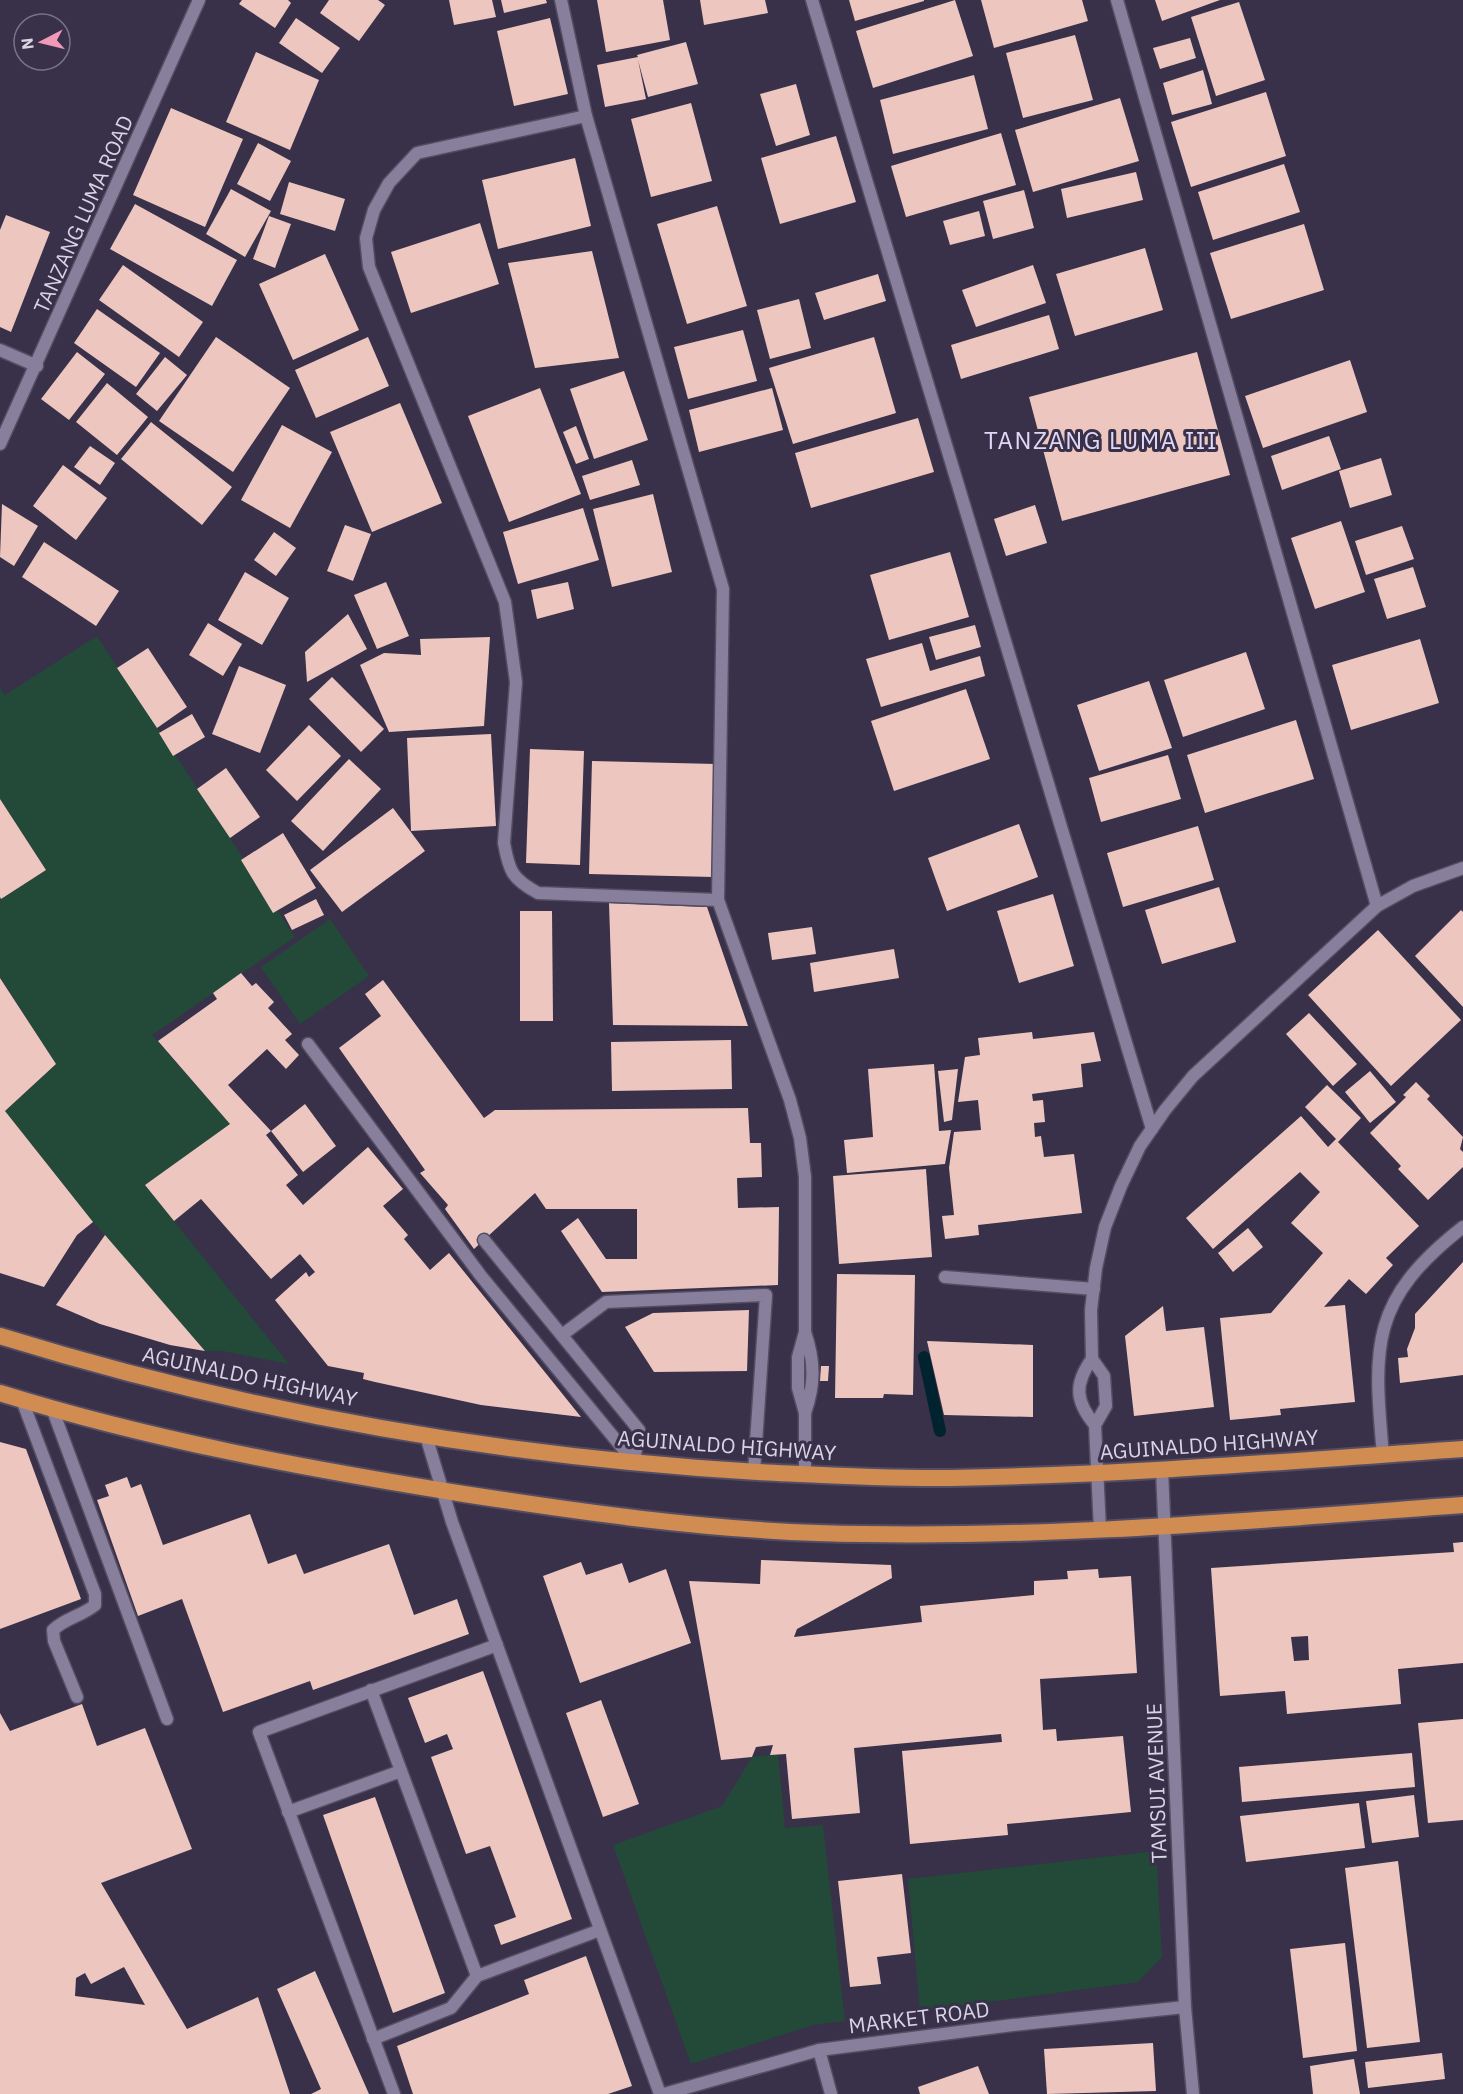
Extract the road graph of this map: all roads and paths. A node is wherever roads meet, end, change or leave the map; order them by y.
1 (199, 0) edge
2 (561, 0) edge
3 (812, 0) edge
4 (1117, 0) edge
5 (586, 116) junction
6 (0, 350) edge
7 (37, 366) junction
8 (0, 444) edge
9 (1463, 868) edge
10 (718, 900) junction
11 (1377, 906) junction
12 (308, 1044) dead end
13 (1152, 1129) junction
14 (1463, 1227) edge
15 (484, 1240) dead end
16 (945, 1276) dead end
17 (1094, 1289) junction
18 (562, 1335) junction
19 (0, 1336) edge
20 (1092, 1359) junction
21 (0, 1393) edge
22 (22, 1400) junction
23 (52, 1408) junction
24 (1095, 1425) junction
25 (426, 1436) junction
26 (1463, 1449) edge
27 (1383, 1455) junction
28 (634, 1462) junction
29 (1162, 1470) junction
30 (754, 1472) junction
31 (805, 1474) junction
32 (1097, 1474) junction
33 (441, 1490) junction
34 (1463, 1505) edge
35 (1165, 1528) junction
36 (1100, 1530) junction
37 (497, 1645) junction
38 (371, 1690) junction
39 (76, 1697) dead end
40 (166, 1719) dead end
41 (401, 1771) junction
42 (288, 1812) junction
43 (600, 1930) junction
44 (477, 1976) junction
45 (1185, 2007) junction
46 (373, 2039) junction
47 (819, 2050) junction
48 (394, 2094) edge
49 (662, 2094) edge
50 (831, 2094) edge
51 (1193, 2094) edge

1 - 7 street, TANZANG LUMA ROAD
2 - 5 street
3 - 13 street
4 - 11 street
5 - 10 street
5 - 10 street
6 - 7 street
7 - 8 street, TANZANG LUMA ROAD
9 - 11 street
10 - 31 street
11 - 13 street
12 - 28 street
13 - 17 street
14 - 27 street
15 - 18 street
16 - 17 street
17 - 20 street
18 - 28 street
18 - 30 street
19 - 25 highway, AGUINALDO HIGHWAY
20 - 24 street
20 - 24 street
21 - 22 highway
22 - 23 highway
22 - 39 street
23 - 33 highway
23 - 40 street
24 - 32 street
25 - 28 highway, AGUINALDO HIGHWAY
25 - 33 street
26 - 27 highway, AGUINALDO HIGHWAY
27 - 29 highway, AGUINALDO HIGHWAY
28 - 30 highway, AGUINALDO HIGHWAY
29 - 32 highway, AGUINALDO HIGHWAY
29 - 35 street, TAMSUI AVENUE
30 - 31 highway, AGUINALDO HIGHWAY
31 - 32 highway, AGUINALDO HIGHWAY
32 - 36 street
33 - 36 highway
33 - 37 street
34 - 35 highway
35 - 36 highway
35 - 45 street, TAMSUI AVENUE
37 - 38 street
37 - 43 street
38 - 41 street
38 - 42 street
41 - 42 street
41 - 44 street
42 - 46 street
43 - 44 street
43 - 49 street
44 - 46 street
45 - 47 street, MARKET ROAD
45 - 51 street, TAMSUI AVENUE
46 - 48 street
47 - 49 street, MARKET ROAD
47 - 50 street

